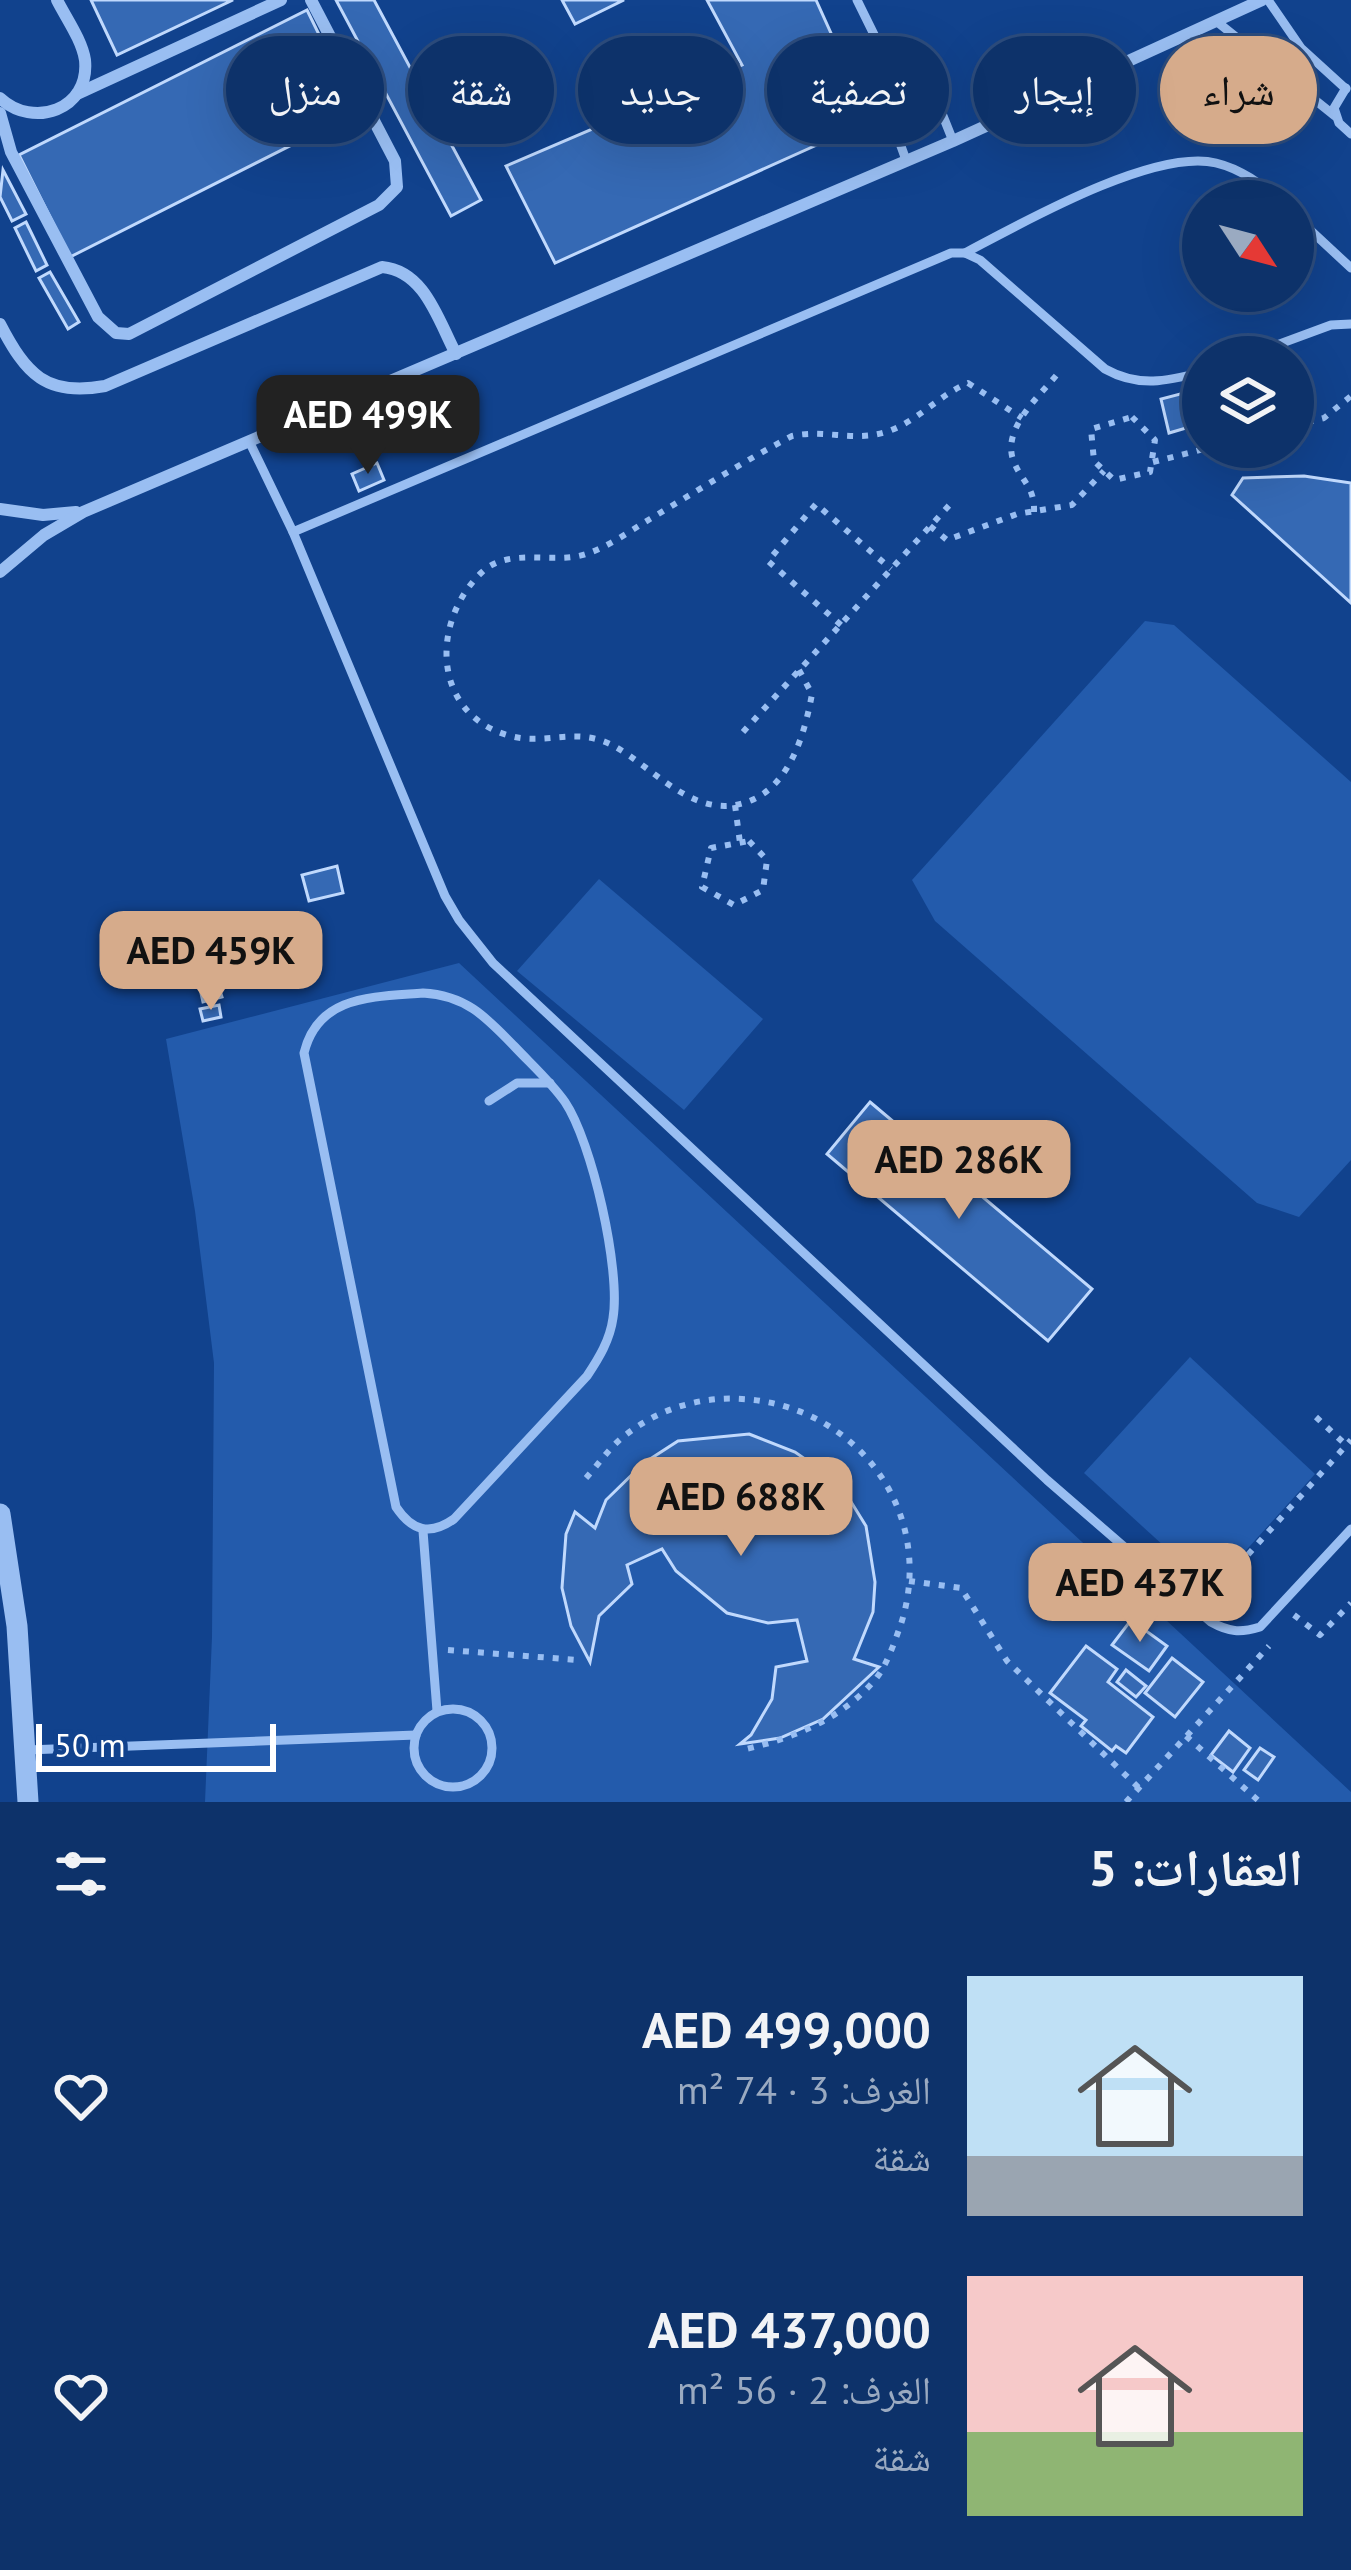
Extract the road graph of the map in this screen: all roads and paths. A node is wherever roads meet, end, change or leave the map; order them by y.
1 (57, 0) edge
2 (280, 0) edge
3 (311, 0) edge
4 (857, 0) edge
5 (1265, 0) edge
6 (1216, 21) junction
7 (876, 36) edge
8 (1348, 87) edge
9 (76, 94) junction
10 (0, 98) edge
11 (0, 113) edge
12 (1335, 116) junction
13 (949, 131) edge
14 (1351, 134) edge
15 (953, 141) junction
16 (901, 144) edge
17 (907, 160) junction
18 (1253, 180) edge
19 (1314, 234) edge
20 (965, 253) junction
21 (1351, 268) edge
22 (0, 325) edge
23 (1351, 325) edge
24 (1302, 336) edge
25 (456, 354) junction
26 (1059, 372) dead end
27 (1182, 376) edge
28 (1351, 396) edge
29 (1022, 418) junction
30 (1314, 421) edge
31 (250, 443) junction
32 (1182, 455) edge
33 (1153, 462) junction
34 (1104, 471) junction
35 (954, 500) dead end
36 (0, 509) edge
37 (83, 512) junction
38 (1034, 512) junction
39 (930, 526) junction
40 (293, 532) junction
41 (891, 568) junction
42 (0, 572) edge
43 (841, 625) junction
44 (799, 670) junction
45 (743, 732) dead end
46 (735, 805) junction
47 (740, 843) junction
48 (550, 1083) junction
49 (489, 1101) dead end
50 (1316, 1418) dead end
51 (1349, 1442) edge
52 (586, 1478) dead end
53 (0, 1514) edge
54 (1351, 1529) edge
55 (423, 1531) junction
56 (909, 1581) junction
57 (1351, 1603) edge
58 (1281, 1606) junction
59 (1198, 1610) junction
60 (1280, 1634) dead end
61 (433, 1649) junction
62 (578, 1660) dead end
63 (437, 1711) junction
64 (416, 1735) junction
65 (1186, 1736) junction
66 (746, 1749) dead end
67 (27, 1750) junction
68 (436, 1785) junction
69 (1138, 1788) junction
70 (28, 1802) edge
71 (435, 1802) edge
72 (1126, 1802) edge
73 (1260, 1802) edge

1 - 9 street
2 - 9 street
3 - 11 street
4 - 7 lane
5 - 6 street
5 - 8 lane
6 - 12 lane
6 - 15 street
8 - 12 lane
9 - 10 street
12 - 14 lane
13 - 15 lane
15 - 17 street
16 - 17 lane
17 - 25 street
18 - 20 lane
19 - 21 lane
20 - 27 lane
20 - 40 lane
22 - 25 street
23 - 24 lane
25 - 31 street
26 - 29 path
28 - 30 path
29 - 38 path
29 - 46 path
31 - 37 street
31 - 40 lane
32 - 33 path
33 - 34 path
33 - 34 path
34 - 38 path
35 - 39 path
36 - 37 street
37 - 42 street
38 - 39 path
39 - 41 path
40 - 59 lane
41 - 43 path
41 - 43 path
43 - 44 path
44 - 45 path
44 - 46 path
46 - 47 path
47 - 47 path
48 - 49 lane
48 - 55 lane
48 - 55 lane
50 - 51 path
51 - 59 path
52 - 56 path
53 - 67 street
54 - 58 lane
55 - 61 lane
56 - 66 path
56 - 69 path
57 - 58 path
58 - 59 lane
60 - 65 path
61 - 62 path
61 - 63 lane
63 - 64 lane
63 - 68 lane
64 - 67 lane
64 - 68 lane
65 - 69 path
65 - 73 path
67 - 70 street
68 - 71 lane
69 - 72 path

